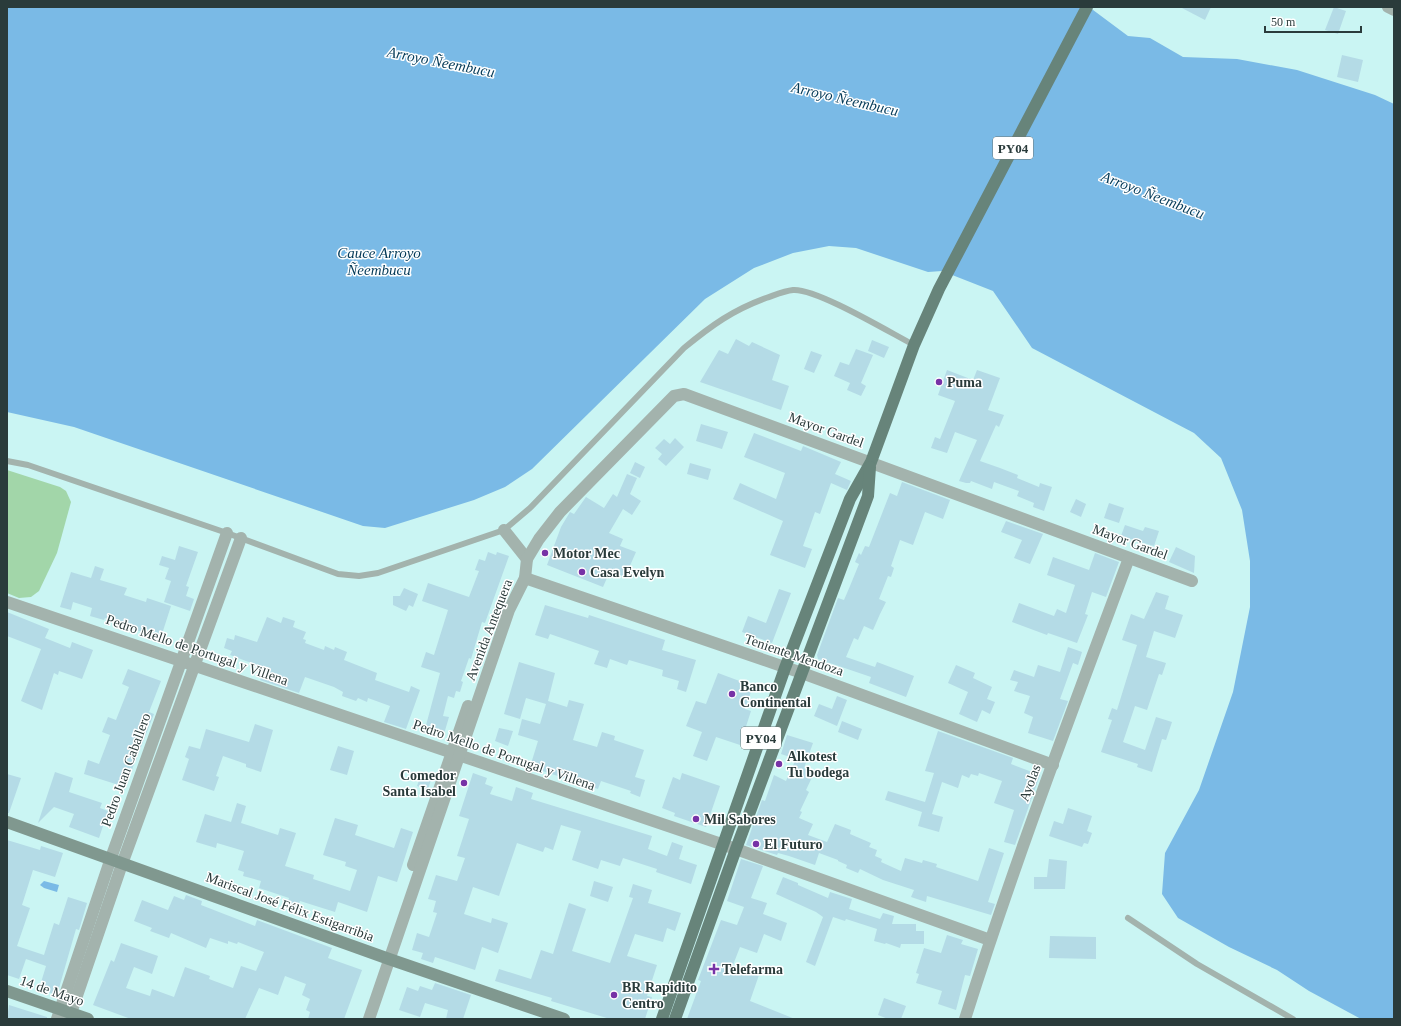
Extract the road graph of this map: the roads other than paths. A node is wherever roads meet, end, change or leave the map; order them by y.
1 (1087, 7) edge
2 (1388, 7) edge
3 (1394, 10) edge
4 (914, 345) junction
5 (7, 461) edge
6 (871, 462) junction
7 (504, 530) junction
8 (227, 533) junction
9 (241, 538) junction
10 (527, 558) junction
11 (1129, 558) junction
12 (525, 578) junction
13 (1192, 581) dead end
14 (7, 602) edge
15 (182, 661) junction
16 (195, 666) junction
17 (785, 668) junction
18 (802, 673) junction
19 (456, 754) junction
20 (1052, 765) junction
21 (7, 822) edge
22 (724, 846) junction
23 (736, 849) junction
24 (111, 858) junction
25 (122, 864) junction
26 (1128, 918) dead end
27 (990, 940) junction
28 (385, 958) junction
29 (7, 991) edge
30 (64, 1015) edge
31 (88, 1019) edge
32 (360, 1019) edge
33 (369, 1019) edge
34 (564, 1019) edge
35 (662, 1019) edge
36 (675, 1019) edge
37 (965, 1019) edge
38 (1293, 1019) edge

1 - 4 main road, PY04
2 - 3 street
4 - 6 main road, PY04
4 - 7 lane
5 - 8 lane
6 - 10 street, Mayor Gardel
6 - 11 street, Mayor Gardel
6 - 17 main road, PY04
6 - 18 main road, PY04
7 - 9 lane
7 - 10 street
8 - 9 lane
8 - 15 street, Pedro Juan Caballero
9 - 16 street, Pedro Juan Caballero
10 - 12 street, Mayor Gardel
11 - 13 street, Mayor Gardel
11 - 20 street, Ayolas
12 - 17 street, Teniente Mendoza
12 - 19 street, Avenida Antequera
14 - 15 street, Pedro Mello de Portugal y Villena
15 - 16 street, Pedro Mello de Portugal y Villena
15 - 24 street, Pedro Juan Caballero
16 - 19 street, Pedro Mello de Portugal y Villena
16 - 25 street, Pedro Juan Caballero
17 - 18 street, Teniente Mendoza
17 - 22 main road, PY04
18 - 20 street, Teniente Mendoza
18 - 23 main road, PY04
19 - 22 street, Pedro Mello de Portugal y Villena
19 - 28 street, Avenida Antequera
20 - 27 street, Ayolas
21 - 24 main road, Mariscal José Félix Estigarribia
22 - 23 street, Pedro Mello de Portugal y Villena
22 - 35 main road, PY04
23 - 27 street, Pedro Mello de Portugal y Villena
23 - 36 main road, PY04
24 - 25 main road, Mariscal José Félix Estigarribia
24 - 30 street, Pedro Juan Caballero
25 - 28 main road, Mariscal José Félix Estigarribia
25 - 30 street, Pedro Juan Caballero
26 - 38 lane
27 - 37 street, Ayolas
28 - 32 street, Avenida Antequera
28 - 33 street, Avenida Antequera
28 - 34 main road, Mariscal José Félix Estigarribia
29 - 30 main road, 14 de Mayo
30 - 31 main road, 14 de Mayo

